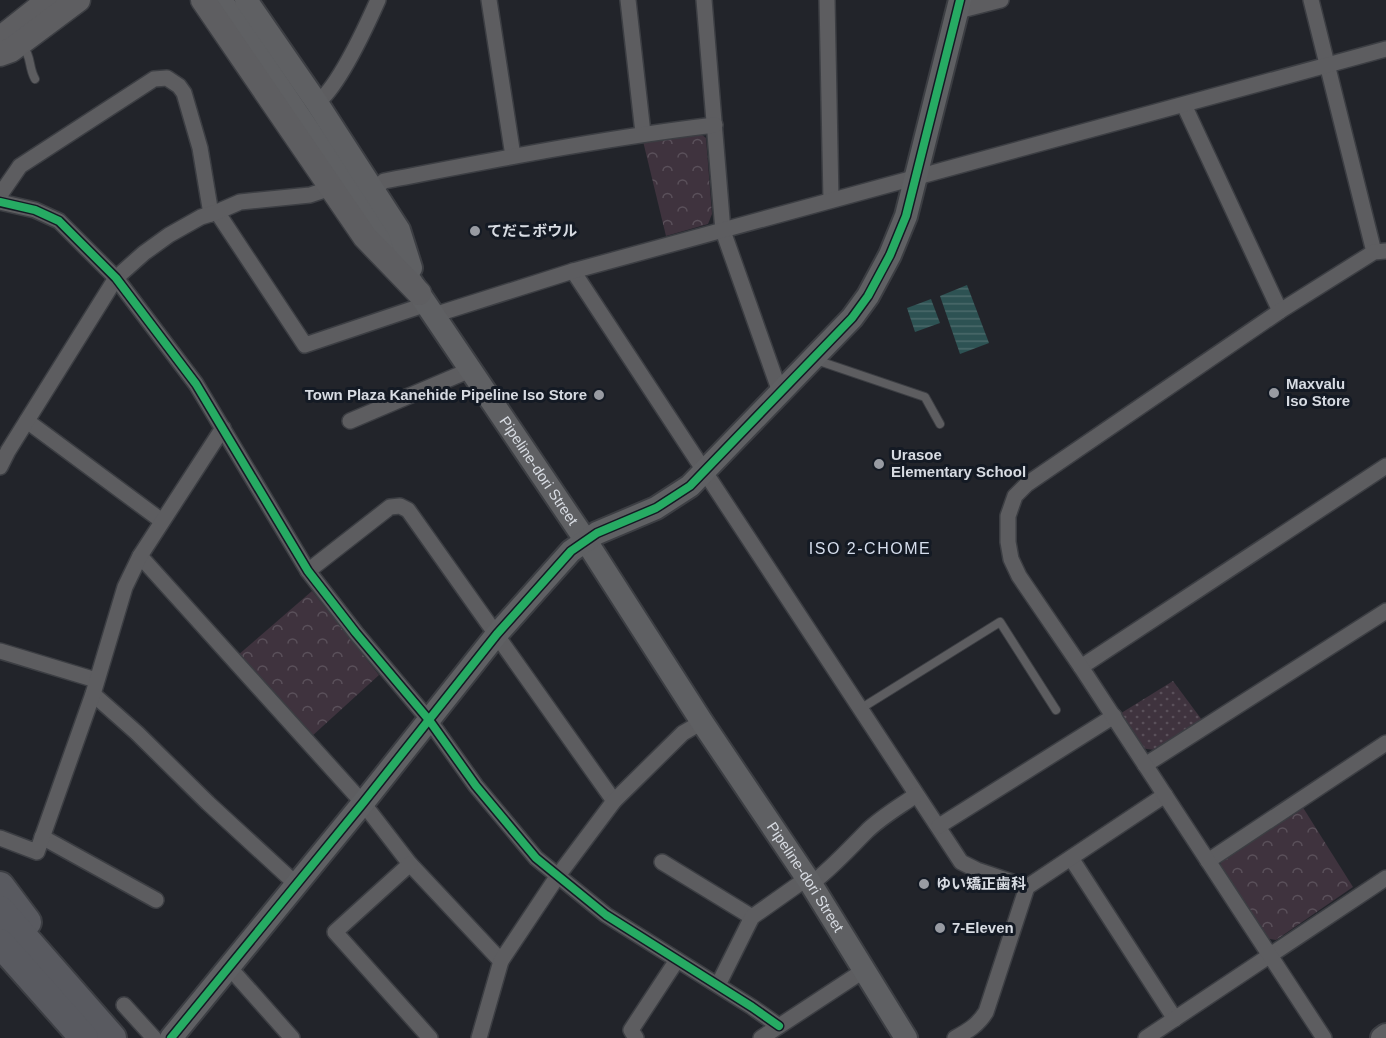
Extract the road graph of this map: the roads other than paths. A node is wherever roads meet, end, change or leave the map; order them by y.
1 (78, 0) edge
2 (203, 0) edge
3 (222, 0) edge
4 (246, 0) edge
5 (378, 0) edge
6 (489, 0) edge
7 (628, 0) edge
8 (704, 0) edge
9 (827, 0) edge
10 (1001, 0) edge
11 (1311, 0) edge
12 (41, 4) edge
13 (959, 6) edge
14 (8, 42) edge
15 (1386, 49) edge
16 (1326, 65) junction
17 (35, 79) dead end
18 (317, 103) junction
19 (1184, 105) junction
20 (715, 125) junction
21 (643, 134) junction
22 (513, 156) junction
23 (916, 177) junction
24 (332, 188) junction
25 (374, 189) junction
26 (0, 195) edge
27 (831, 200) junction
28 (0, 202) edge
29 (214, 213) junction
30 (723, 231) junction
31 (1380, 251) edge
32 (573, 271) junction
33 (116, 278) junction
34 (427, 304) junction
35 (1280, 311) junction
36 (812, 358) junction
37 (470, 370) junction
38 (780, 392) junction
39 (27, 421) junction
40 (350, 421) dead end
41 (940, 424) dead end
42 (222, 428) junction
43 (1386, 466) edge
44 (0, 467) edge
45 (704, 471) junction
46 (162, 521) junction
47 (586, 542) junction
48 (140, 556) junction
49 (308, 571) junction
50 (1386, 611) edge
51 (497, 634) junction
52 (0, 651) edge
53 (1081, 667) junction
54 (95, 687) junction
55 (860, 709) junction
56 (1056, 710) dead end
57 (1114, 717) junction
58 (429, 720) junction
59 (702, 722) junction
60 (1386, 743) edge
61 (1145, 765) junction
62 (916, 795) junction
63 (1165, 795) junction
64 (614, 801) junction
65 (363, 803) junction
66 (939, 826) junction
67 (42, 837) junction
68 (0, 838) edge
69 (1071, 858) junction
70 (1208, 861) junction
71 (662, 862) dead end
72 (410, 864) junction
73 (557, 877) junction
74 (1386, 878) edge
75 (808, 881) junction
76 (296, 884) junction
77 (0, 886) edge
78 (1028, 887) junction
79 (156, 900) dead end
80 (0, 910) edge
81 (752, 917) junction
82 (0, 943) edge
83 (37, 952) junction
84 (1270, 956) junction
85 (677, 960) junction
86 (501, 961) junction
87 (229, 967) junction
88 (863, 970) junction
89 (718, 985) junction
90 (124, 1005) dead end
91 (1175, 1019) junction
92 (779, 1026) junction
93 (631, 1035) edge
94 (1386, 1035) edge
95 (84, 1038) edge
96 (112, 1038) edge
97 (154, 1038) edge
98 (171, 1038) edge
99 (292, 1038) edge
100 (430, 1038) edge
101 (479, 1038) edge
102 (761, 1038) edge
103 (906, 1038) edge
104 (955, 1038) edge
105 (1146, 1038) edge
106 (1324, 1038) edge
107 (1382, 1038) edge

1 - 14 main road
2 - 24 main road
3 - 34 main road, Pipeline-dori Street
4 - 18 main road
5 - 18 street
6 - 22 street
7 - 21 street
8 - 20 street
9 - 27 street
10 - 13 street
11 - 16 street
12 - 14 main road
13 - 23 main road
14 - 17 lane
15 - 16 street
16 - 19 street
16 - 31 street
18 - 25 main road
19 - 23 street
19 - 35 street
20 - 21 street
20 - 30 street
21 - 22 street
22 - 25 street
23 - 27 street
23 - 36 main road
24 - 29 street
24 - 34 main road
25 - 34 main road
26 - 29 street
27 - 30 street
28 - 33 street
29 - 33 street
29 - 34 street
30 - 32 street
30 - 38 street
31 - 35 street
32 - 34 street
32 - 45 street
33 - 39 street
33 - 42 street
34 - 37 main road, Pipeline-dori Street
35 - 53 street
36 - 38 main road
36 - 41 lane
37 - 40 street
37 - 47 main road, Pipeline-dori Street
38 - 45 main road
39 - 44 street
39 - 46 street
42 - 46 street
42 - 49 street
43 - 53 street
45 - 47 main road
45 - 55 street
46 - 48 street
47 - 51 main road
47 - 59 main road, Pipeline-dori Street
48 - 54 street
48 - 65 street
49 - 51 street
49 - 58 street
50 - 61 street
51 - 58 main road
51 - 64 street
52 - 54 street
53 - 57 street
54 - 67 street
54 - 76 street
55 - 56 lane
55 - 62 street
57 - 61 street
57 - 66 street
58 - 65 main road
58 - 73 street
59 - 64 street
59 - 75 main road, Pipeline-dori Street
60 - 70 street
61 - 63 street
62 - 66 street
62 - 75 street
63 - 69 street
63 - 70 street
64 - 73 street
65 - 72 street
65 - 76 main road
66 - 78 street
67 - 68 street
67 - 79 street
69 - 78 street
69 - 91 street
70 - 84 street
71 - 81 street
72 - 86 street
72 - 100 street
73 - 85 street
73 - 86 street
74 - 84 street
75 - 81 street
75 - 88 main road, Pipeline-dori Street
76 - 87 main road
77 - 83 highway
78 - 104 street
80 - 83 highway
81 - 89 street
82 - 95 highway
83 - 96 highway
84 - 91 street
84 - 106 street
85 - 89 street
85 - 93 street
86 - 101 street
87 - 98 main road
87 - 99 street
88 - 92 street
88 - 103 main road, Pipeline-dori Street
89 - 92 street
90 - 97 street
91 - 105 street
92 - 102 street
94 - 107 main road

